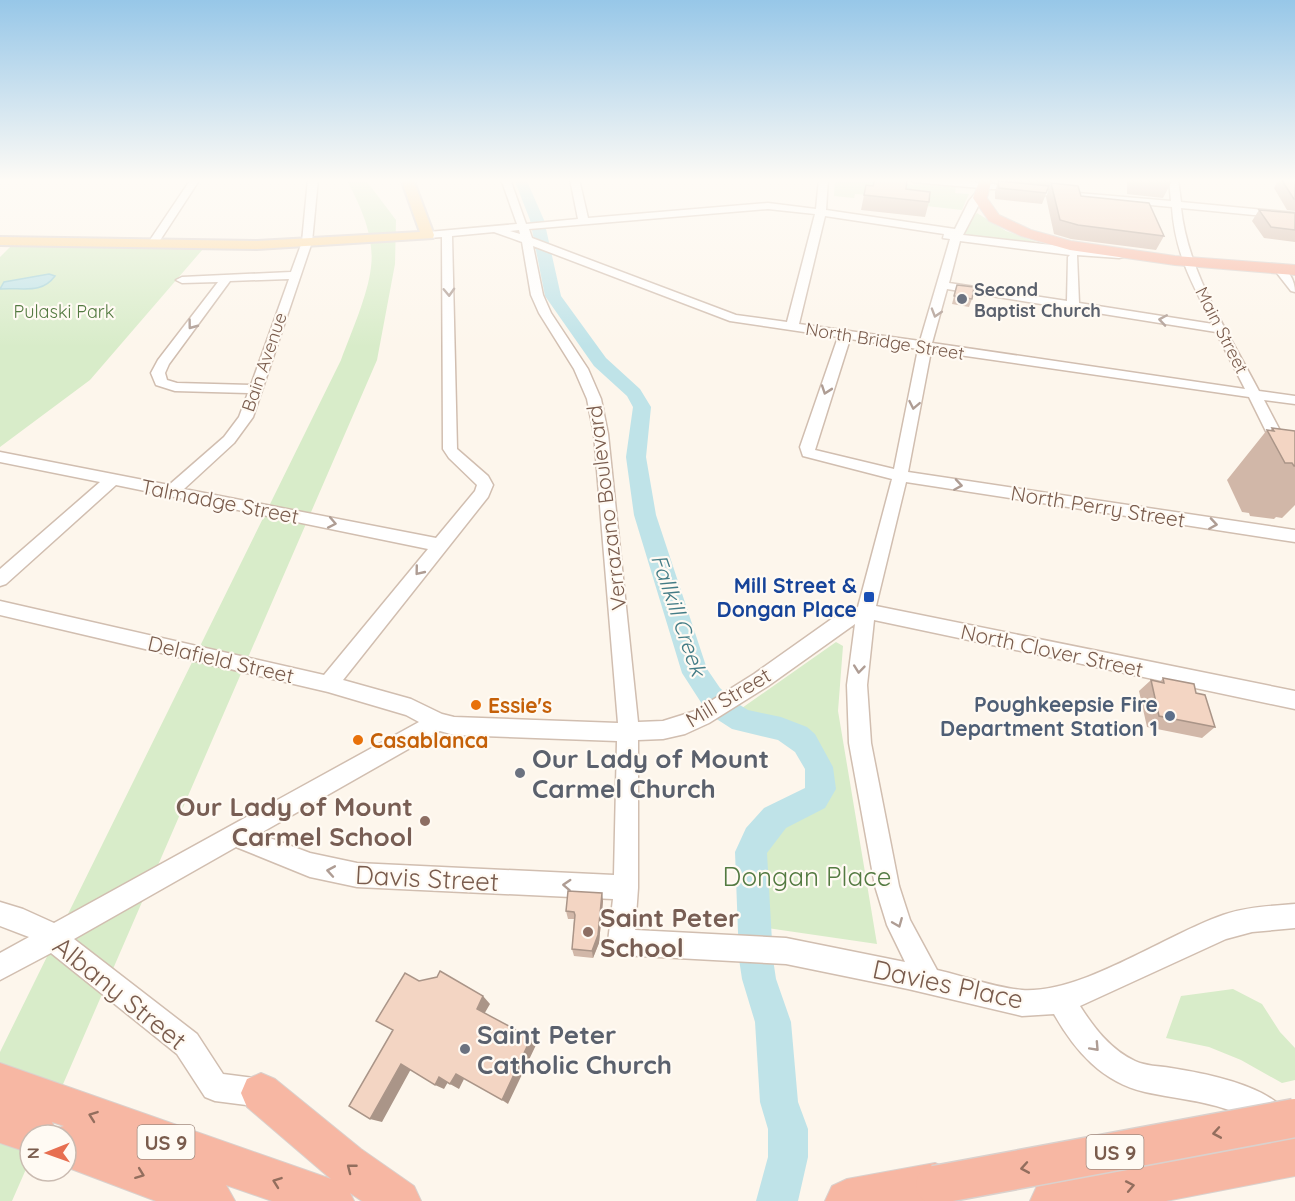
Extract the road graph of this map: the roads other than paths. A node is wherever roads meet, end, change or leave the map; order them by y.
1 (158, 235) edge
2 (308, 235) edge
3 (428, 235) edge
4 (447, 235) edge
5 (526, 235) edge
6 (528, 235) edge
7 (815, 235) edge
8 (958, 235) joint
9 (1031, 235) edge
10 (1179, 235) edge
11 (0, 241) edge
12 (307, 242) junction
13 (153, 243) junction
14 (1136, 255) junction
15 (1073, 257) dead end
16 (1187, 260) junction
17 (1278, 268) junction
18 (1295, 270) edge
19 (294, 275) junction
20 (227, 278) junction
21 (182, 280) dead end
22 (944, 285) junction
23 (1295, 289) edge
24 (1073, 306) junction
25 (792, 327) junction
26 (1221, 329) junction
27 (845, 335) junction
28 (925, 347) junction
29 (254, 389) junction
30 (1255, 395) junction
31 (1295, 400) edge
32 (0, 457) edge
33 (1295, 474) edge
34 (900, 476) junction
35 (113, 479) junction
36 (171, 491) junction
37 (1295, 536) edge
38 (440, 545) junction
39 (0, 579) edge
40 (0, 608) edge
41 (866, 611) junction
42 (328, 684) junction
43 (1295, 700) edge
44 (438, 722) junction
45 (628, 731) junction
46 (236, 835) junction
47 (626, 888) junction
48 (0, 914) edge
49 (1295, 916) edge
50 (51, 938) junction
51 (0, 967) edge
52 (929, 981) junction
53 (1061, 1000) junction
54 (0, 1083) edge
55 (261, 1093) joint
56 (1295, 1118) edge
57 (0, 1122) edge
58 (18, 1128) edge
59 (1295, 1137) edge
60 (78, 1150) edge
61 (1295, 1155) edge
62 (213, 1201) edge
63 (332, 1201) edge
64 (399, 1201) edge
65 (847, 1201) edge
66 (1052, 1201) edge

1 - 13 street
2 - 12 street, Bain Avenue
3 - 12 main road
4 -> 38 street
5 - 45 street, Verrazano Boulevard
6 - 25 street, North Bridge Street
7 - 25 street
8 - 14 street
8 - 22 street
9 - 14 highway
10 - 16 street, Main Street
11 - 13 main road
12 - 13 main road
12 - 19 street, Bain Avenue
14 - 16 highway
15 - 24 street
16 - 17 highway
16 - 26 street, Main Street
17 - 18 highway
17 - 23 street
19 - 20 street
19 - 29 street, Bain Avenue
20 - 21 street
20 -> 29 street
22 - 24 street
22 -> 28 street
26 -> 24 street
25 - 27 street, North Bridge Street
26 - 30 street, Main Street
27 - 28 street, North Bridge Street
27 -> 34 street, North Perry Street
28 - 30 street, North Bridge Street
28 -> 34 street
29 - 36 street, Bain Avenue
30 - 31 street, North Bridge Street
30 - 33 street, Main Street
32 - 35 street, Talmadge Street
34 -> 37 street, North Perry Street
34 - 41 street
35 - 36 street, Talmadge Street
35 - 39 street
36 -> 38 street, Talmadge Street
38 -> 42 street
40 - 42 street, Delafield Street
41 - 43 street, North Clover Street
41 - 45 street, Mill Street
41 -> 52 street
42 - 44 street, Delafield Street
44 - 45 street, Mill Street
44 - 46 street
45 - 47 street
47 -> 46 street, Davis Street
46 - 50 street
47 - 52 street, Davies Place
48 - 50 street, Albany Street
49 - 53 street, Davies Place
50 - 51 street
50 - 55 street, Albany Street
52 - 53 street, Davies Place
53 -> 59 street
63 -> 54 highway, US 9
64 -> 55 highway
56 -> 65 highway, US 9, bridge
57 - 58 highway
60 -> 62 highway, US 9
66 -> 61 highway, US 9

